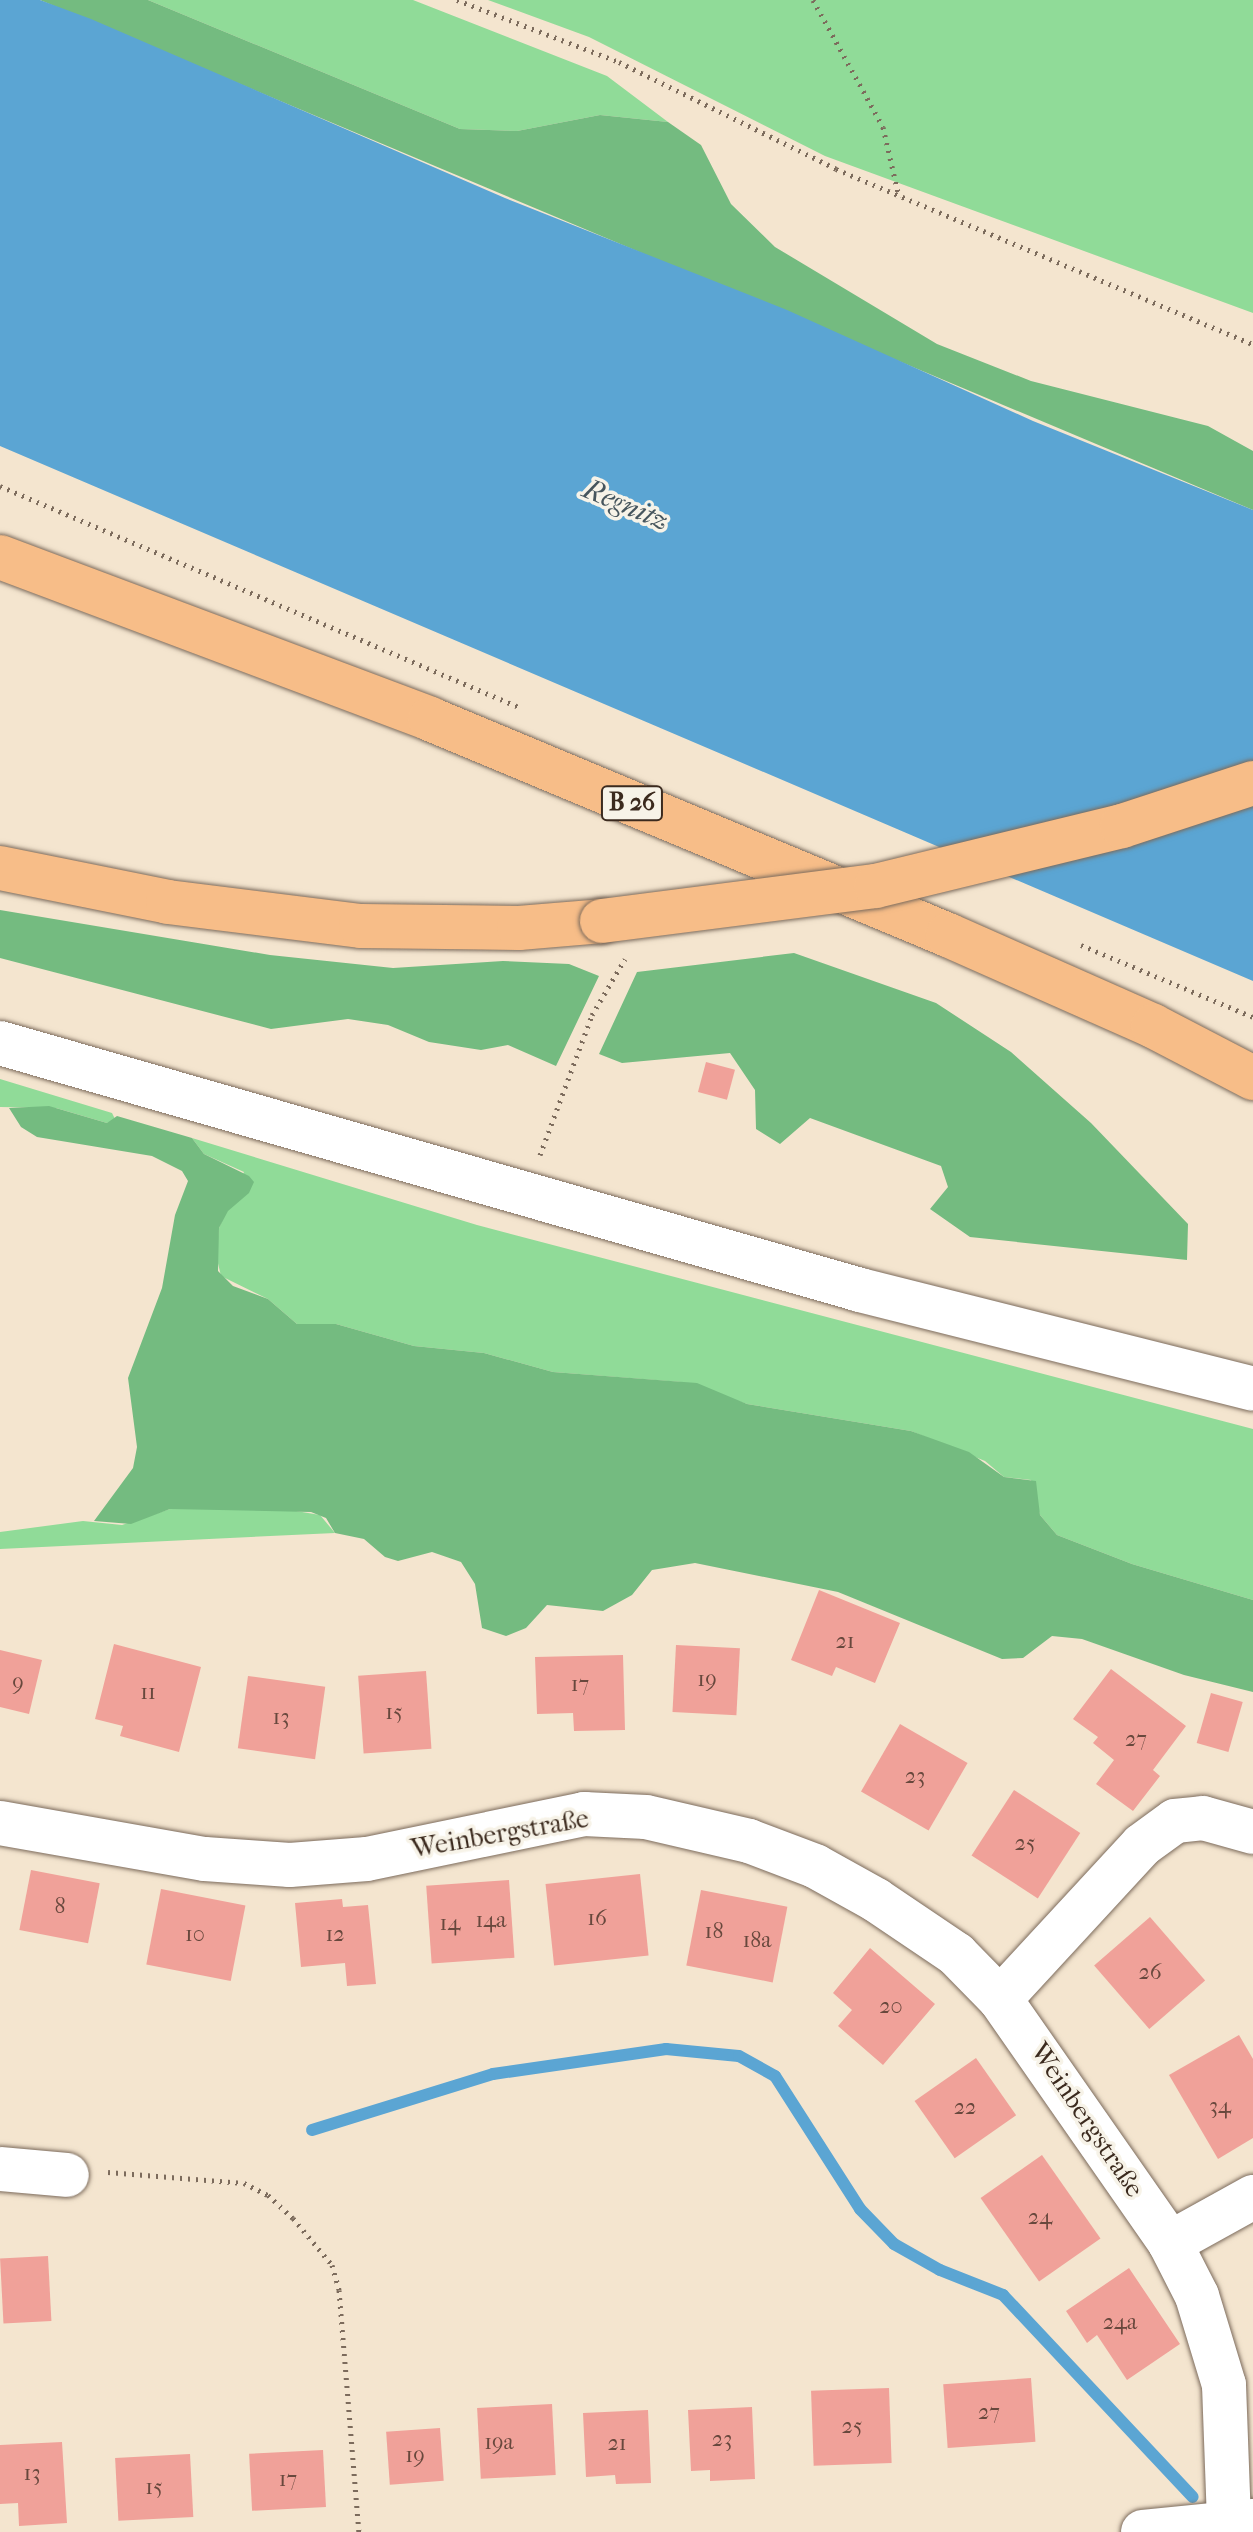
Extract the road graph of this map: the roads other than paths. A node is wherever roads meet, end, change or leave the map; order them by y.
1 (0, 557) edge
2 (1253, 783) edge
3 (0, 868) edge
4 (0, 1043) edge
5 (1253, 1078) edge
6 (1253, 1389) edge
7 (0, 1823) edge
8 (1253, 1832) edge
9 (1000, 1999) junction
10 (0, 2169) edge
11 (67, 2175) road end
12 (1253, 2197) edge
13 (1170, 2243) junction
14 (1241, 2521) edge
15 (1143, 2532) edge

1 - 5 main road, B 26
2 - 3 main road, bridge
4 - 6 street
7 - 9 street, Weinbergstraße
8 - 9 street
9 - 13 street, Weinbergstraße
10 - 11 street
12 - 13 street
13 - 14 street, Weinbergstraße
14 - 15 street

